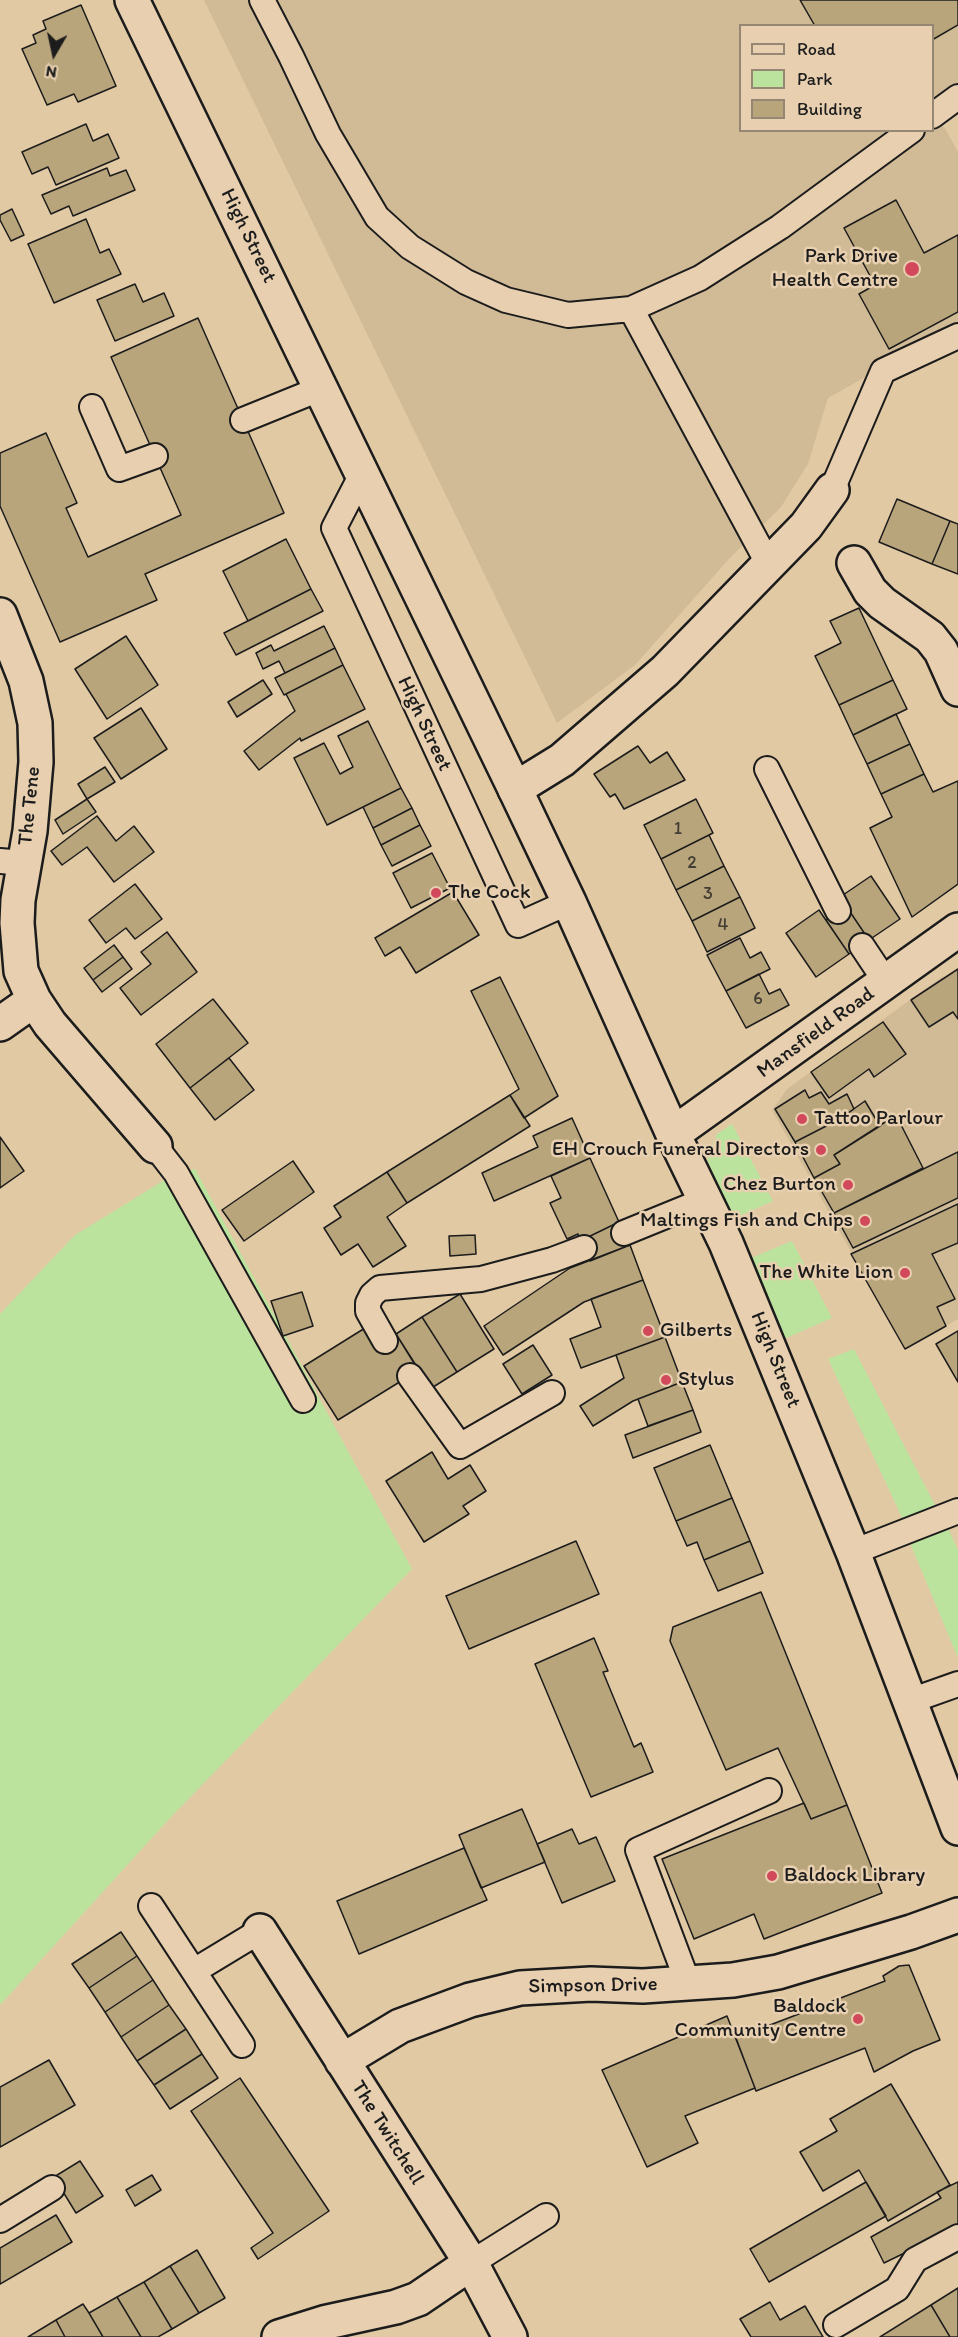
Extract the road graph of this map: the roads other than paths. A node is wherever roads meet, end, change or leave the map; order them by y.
1 (132, 0) edge
2 (262, 0) edge
3 (958, 98) edge
4 (934, 115) edge
5 (909, 132) edge
6 (631, 309) junction
7 (958, 336) edge
8 (322, 388) junction
9 (92, 407) dead end
10 (243, 420) dead end
11 (155, 456) dead end
12 (363, 472) junction
13 (832, 490) joint
14 (854, 563) dead end
15 (769, 565) junction
16 (0, 615) edge
17 (958, 689) edge
18 (767, 769) dead end
19 (515, 789) junction
20 (12, 862) edge
21 (569, 902) junction
22 (838, 911) dead end
23 (958, 930) edge
24 (861, 946) dead end
25 (886, 982) junction
26 (34, 1000) junction
27 (0, 1023) edge
28 (673, 1134) junction
29 (155, 1146) joint
30 (705, 1200) junction
31 (624, 1233) dead end
32 (584, 1248) dead end
33 (385, 1341) dead end
34 (410, 1376) dead end
35 (552, 1393) dead end
36 (303, 1400) dead end
37 (958, 1510) edge
38 (853, 1552) junction
39 (958, 1684) edge
40 (910, 1701) junction
41 (948, 1771) edge
42 (769, 1791) dead end
43 (958, 1828) edge
44 (151, 1906) dead end
45 (958, 1915) edge
46 (260, 1931) joint
47 (194, 1971) junction
48 (688, 1983) junction
49 (242, 2045) dead end
50 (342, 2061) junction
51 (52, 2188) dead end
52 (546, 2216) dead end
53 (0, 2220) edge
54 (958, 2237) edge
55 (471, 2263) junction
56 (836, 2325) dead end
57 (279, 2337) edge
58 (510, 2337) edge

1 - 8 street, High Street
2 - 6 lane
3 - 4 lane
5 - 6 lane
6 - 15 lane
7 - 13 lane
8 - 10 lane
8 - 12 street, High Street
9 - 11 lane
12 - 19 street, High Street
12 - 21 lane, High Street
13 - 15 street
14 - 17 street
15 - 19 street
16 - 20 street, The Tene
18 - 22 lane
19 - 21 street, High Street
20 - 26 street, The Tene
21 - 28 street, High Street
23 - 25 street, Mansfield Road
24 - 25 lane
25 - 28 street, Mansfield Road
26 - 27 street
26 - 29 street, The Tene
28 - 30 street, High Street
29 - 36 lane
30 - 31 lane
30 - 38 street, High Street
32 - 33 lane
34 - 35 lane
37 - 38 lane
38 - 40 street, High Street
39 - 40 lane
40 - 41 street, High Street
41 - 43 street, High Street
42 - 48 lane
44 - 47 lane
45 - 48 street, Simpson Drive
46 - 47 lane
46 - 50 street, The Twitchell
47 - 49 lane
48 - 50 street, Simpson Drive
50 - 55 street, The Twitchell
51 - 53 lane
52 - 55 lane
54 - 56 lane
55 - 57 street
55 - 58 street, The Twitchell

